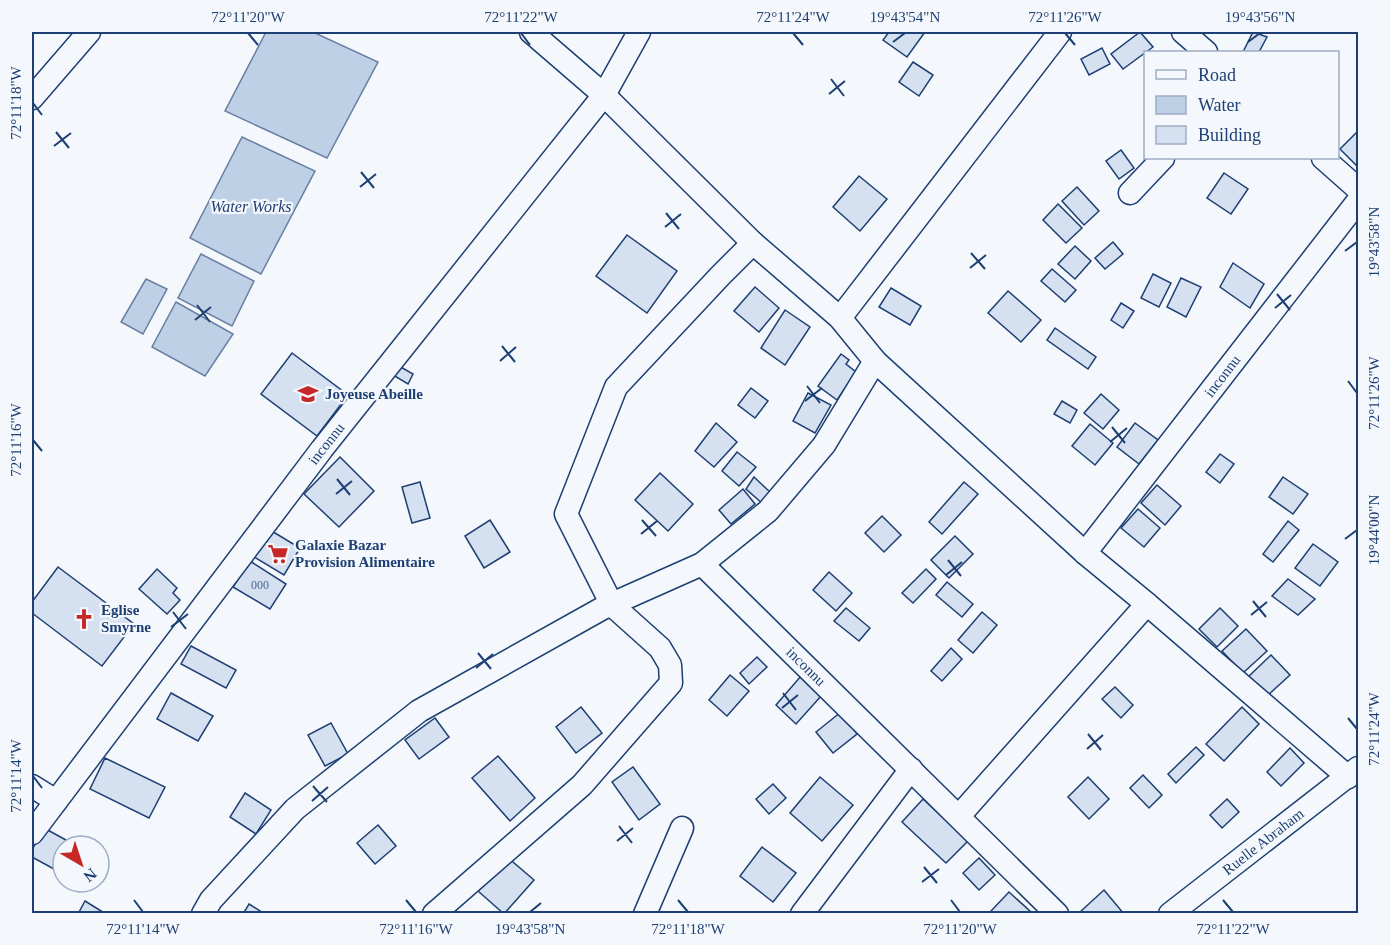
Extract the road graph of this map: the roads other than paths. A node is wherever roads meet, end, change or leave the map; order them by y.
1 (88, 32) edge
2 (531, 32) edge
3 (639, 32) edge
4 (1060, 32) edge
5 (1183, 32) edge
6 (1205, 51) edge
7 (604, 95) junction
8 (32, 98) edge
9 (1162, 159) edge
10 (1324, 159) edge
11 (1359, 189) edge
12 (1130, 193) dead end
13 (1359, 201) edge
14 (753, 243) junction
15 (840, 318) junction
16 (875, 361) junction
17 (1085, 553) junction
18 (702, 564) junction
19 (1147, 604) junction
20 (612, 605) junction
21 (911, 769) junction
22 (1353, 773) edge
23 (32, 786) edge
24 (56, 801) junction
25 (959, 816) junction
26 (682, 828) dead end
27 (32, 833) edge
28 (203, 914) edge
29 (434, 914) edge
30 (645, 914) edge
31 (802, 914) edge
32 (1057, 914) edge
33 (1170, 914) edge

1 - 8 street
2 - 7 street
3 - 7 street, inconnu
4 - 15 street
5 - 6 street
7 - 14 street
7 - 24 street, inconnu
9 - 12 street
10 - 11 street
13 - 17 street, inconnu
14 - 15 street
14 - 20 street
15 - 16 street
16 - 17 street
16 - 18 street
17 - 19 street
18 - 20 street
18 - 21 street, inconnu
19 - 22 street
19 - 25 street
20 - 28 street
20 - 29 street
21 - 25 street, inconnu
21 - 31 street
22 - 33 street, Ruelle Abraham
23 - 24 street
24 - 27 street, inconnu
25 - 32 street, inconnu
26 - 30 street

